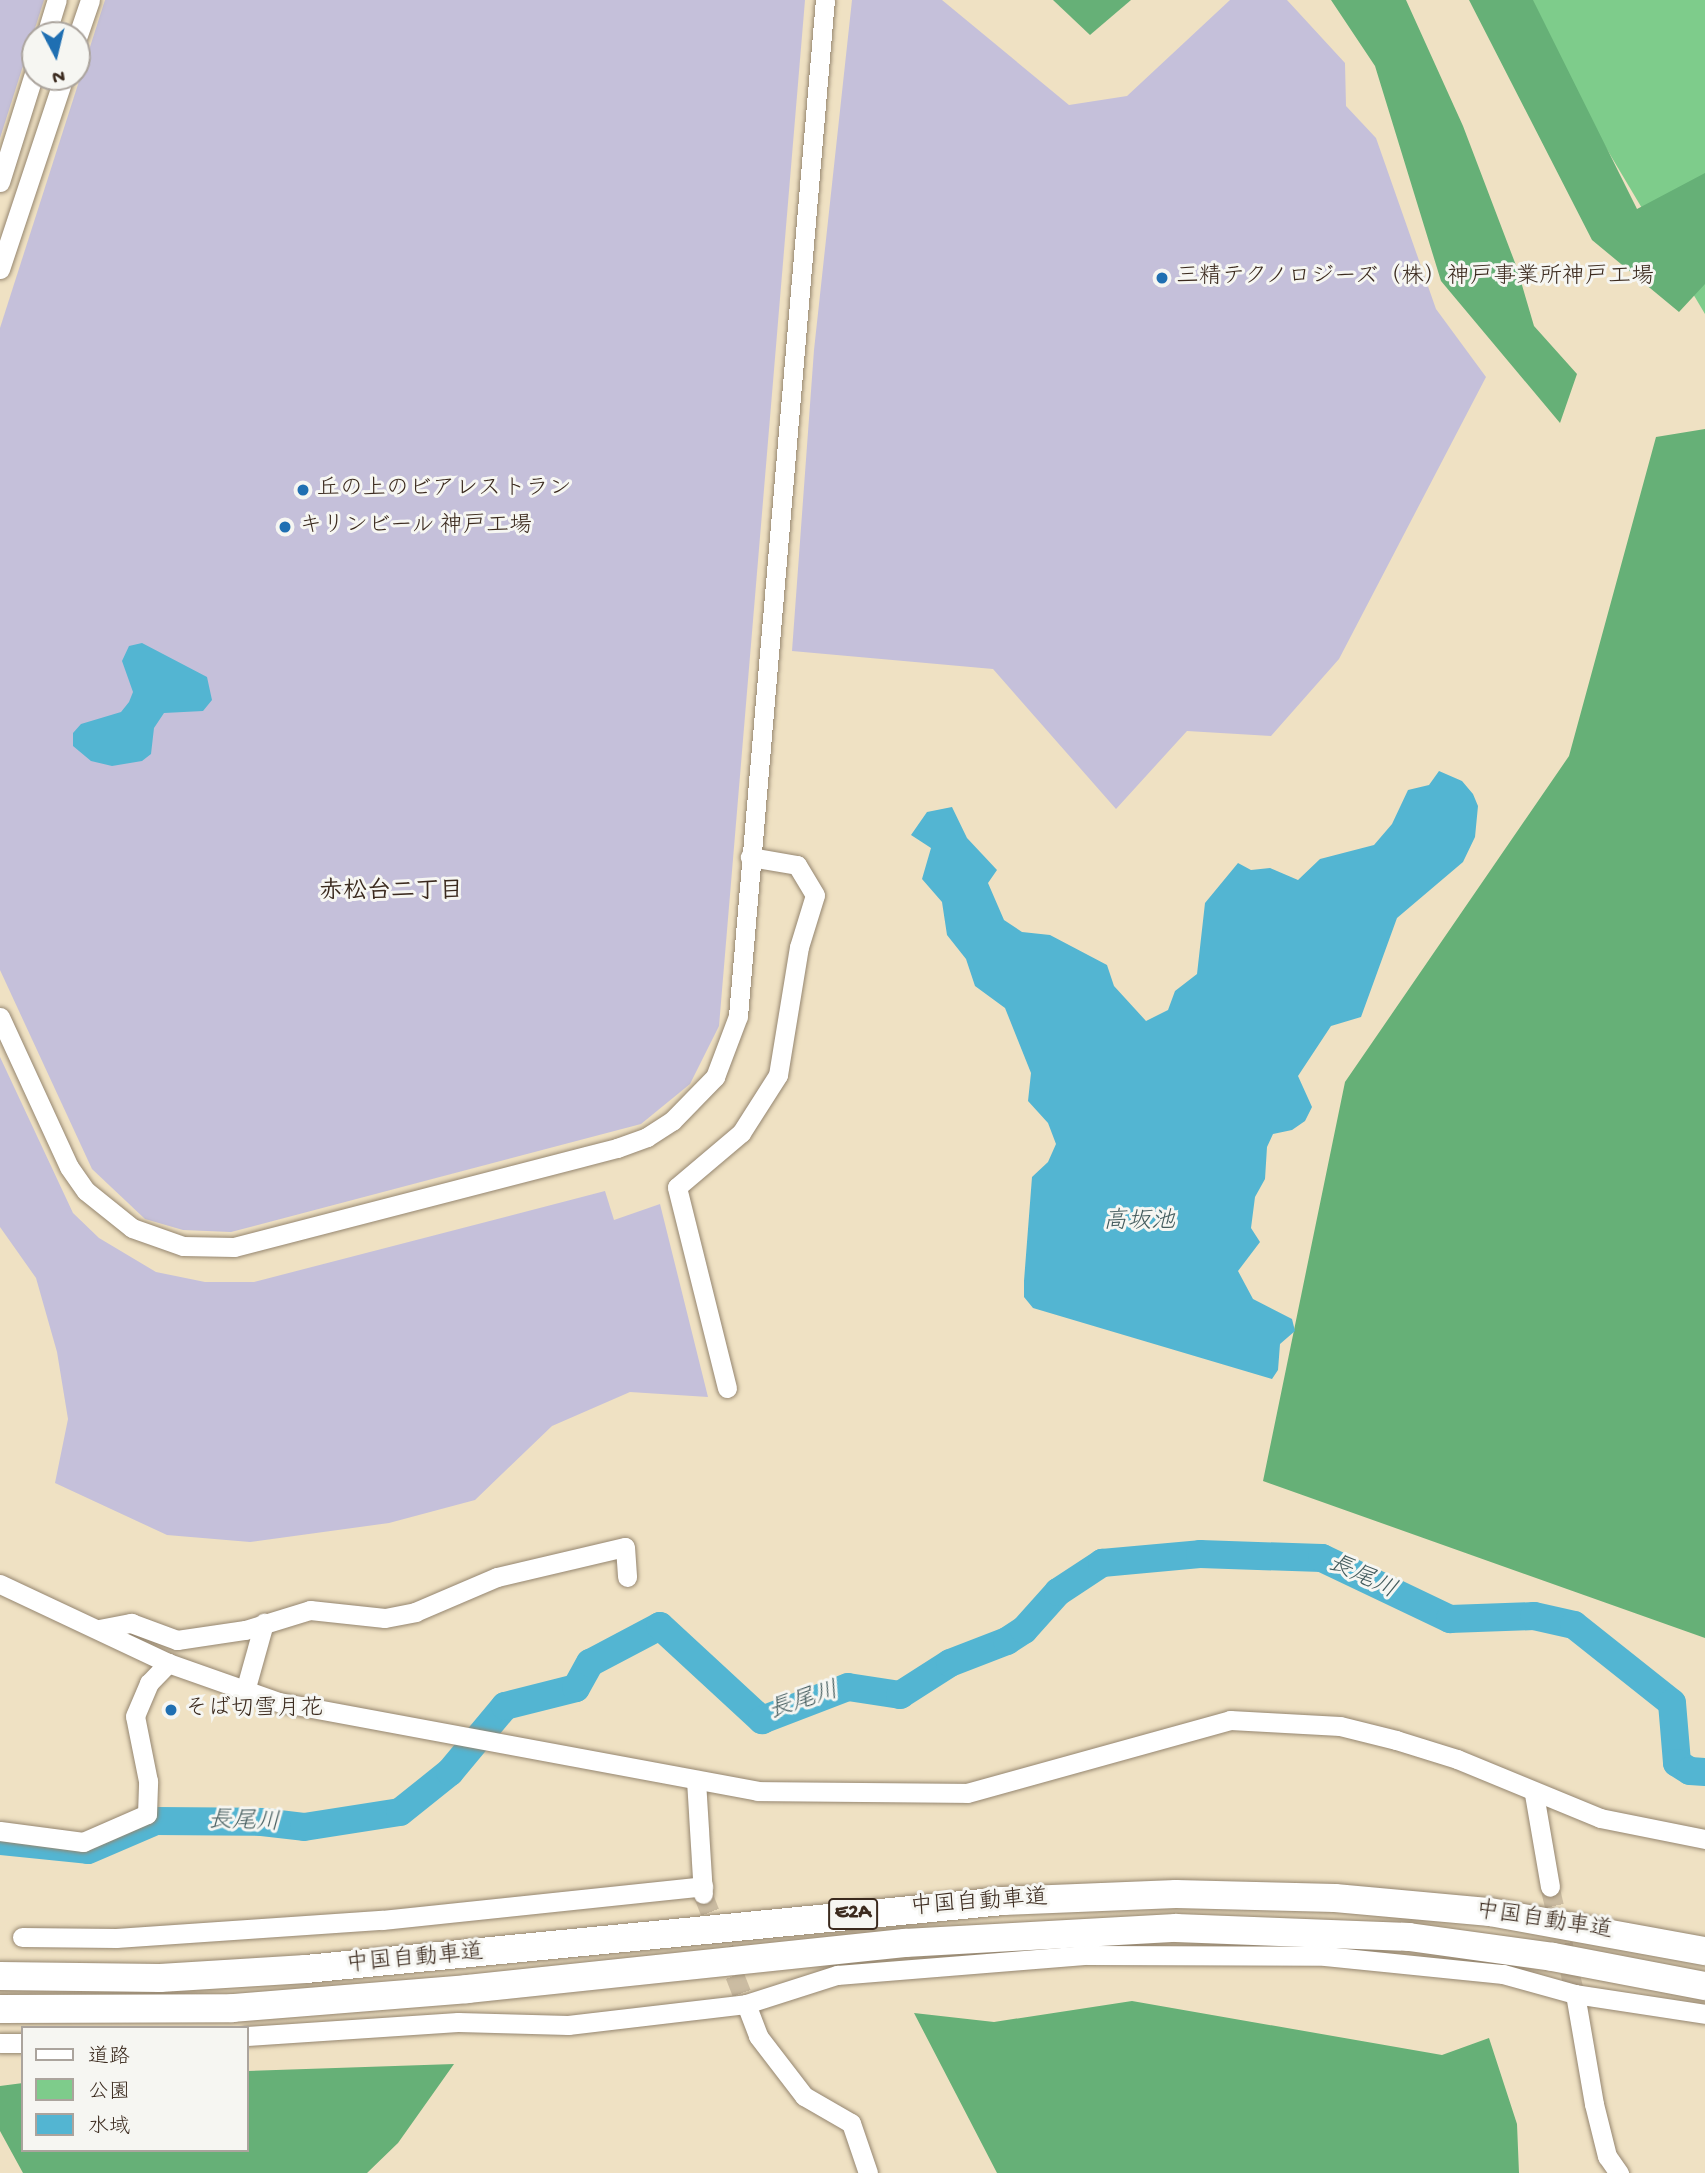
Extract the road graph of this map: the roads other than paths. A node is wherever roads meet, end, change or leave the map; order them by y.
1 (57, 0) edge
2 (90, 0) edge
3 (825, 0) edge
4 (50, 21) edge
5 (83, 21) edge
6 (28, 91) edge
7 (59, 91) edge
8 (0, 182) edge
9 (0, 269) edge
10 (750, 858) junction
11 (0, 1017) edge
12 (727, 1388) dead end
13 (627, 1577) dead end
14 (0, 1584) edge
15 (264, 1623) junction
16 (99, 1629) junction
17 (168, 1663) junction
18 (245, 1691) junction
19 (696, 1780) junction
20 (1534, 1794) junction
21 (0, 1831) edge
22 (1705, 1839) edge
23 (1550, 1887) tunnel mouth
24 (22, 1937) dead end
25 (1705, 1951) edge
26 (0, 1976) edge
27 (1705, 1986) edge
28 (1574, 1994) junction
29 (746, 2004) junction
30 (0, 2009) edge
31 (1705, 2014) edge
32 (248, 2036) edge
33 (0, 2043) edge
34 (21, 2043) edge
35 (867, 2173) edge
36 (1619, 2173) edge

1 - 4 street
2 - 5 street
3 - 10 street
6 - 8 street
7 - 9 street
10 - 11 street
10 - 12 street
13 - 15 street
14 - 16 street
15 - 16 street
15 - 18 street
16 - 17 street
17 - 18 street
17 - 21 street
18 - 19 street
19 - 20 street
19 - 24 street
20 - 22 street
20 - 23 street
25 - 26 highway, 中国自動車道 / E2A
27 - 30 highway, 中国自動車道 / E2A
28 - 29 street
28 - 31 street
28 - 36 street
29 - 32 street
29 - 35 street
33 - 34 street

